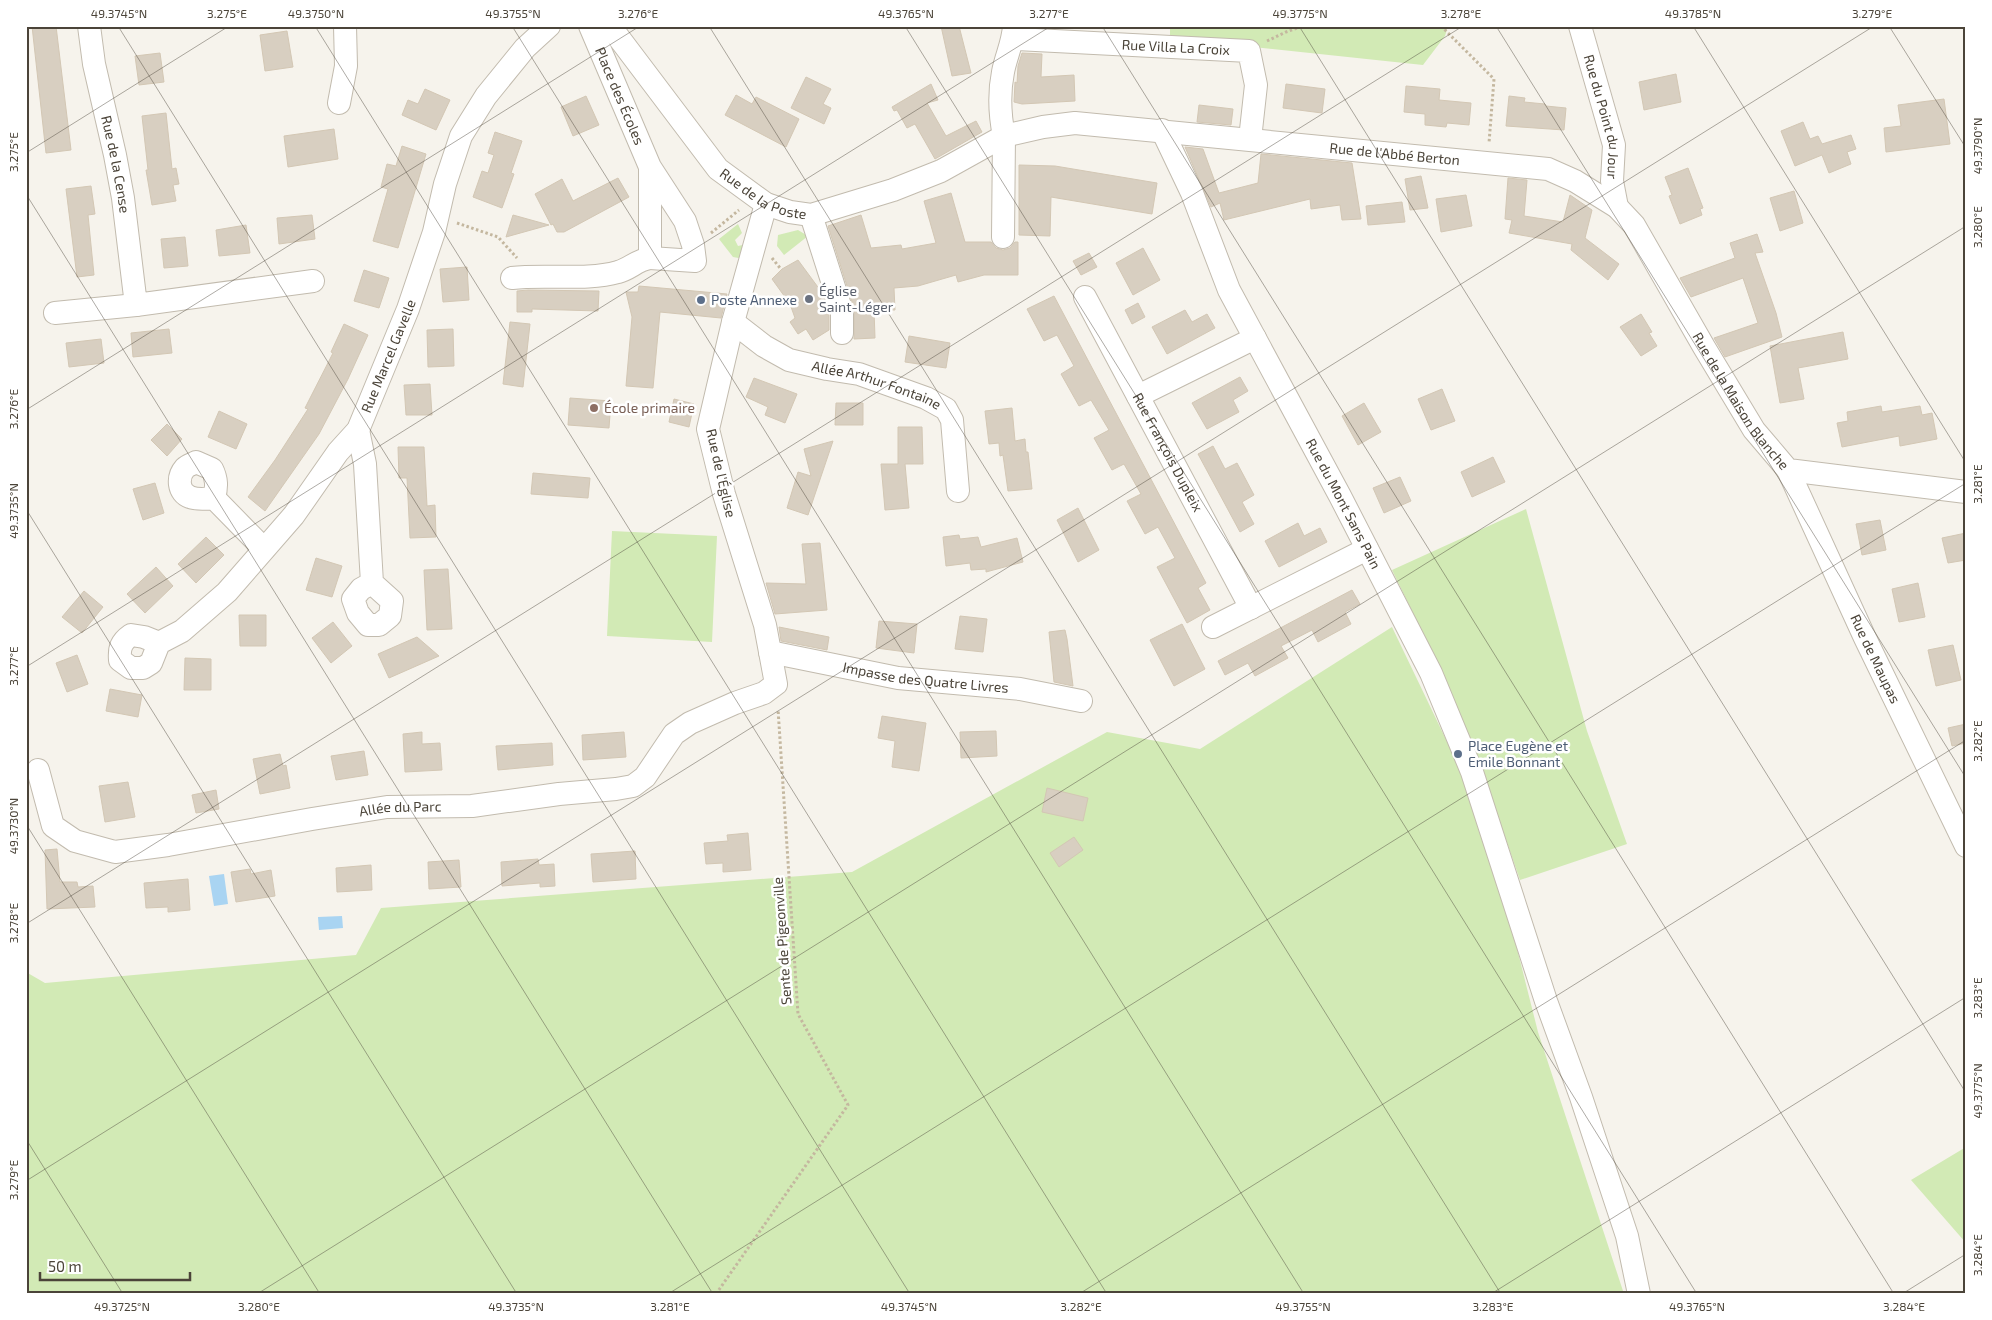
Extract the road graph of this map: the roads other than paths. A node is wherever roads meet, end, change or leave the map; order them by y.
1 (89, 26) edge
2 (345, 26) edge
3 (549, 26) edge
4 (590, 26) edge
5 (610, 26) edge
6 (1580, 26) edge
7 (1014, 32) edge
8 (339, 103) dead end
9 (1162, 130) junction
10 (1004, 136) junction
11 (1250, 139) junction
12 (650, 167) junction
13 (766, 204) junction
14 (1617, 207) junction
15 (811, 214) junction
16 (1003, 237) dead end
17 (650, 258) junction
18 (520, 277) road end
19 (313, 282) dead end
20 (1086, 297) dead end
21 (136, 305) junction
22 (55, 313) dead end
23 (733, 322) junction
24 (842, 332) dead end
25 (1255, 338) junction
26 (1138, 396) junction
27 (358, 430) junction
28 (1788, 470) junction
29 (958, 491) dead end
30 (1966, 492) edge
31 (214, 498) dead end
32 (1367, 548) junction
33 (264, 549) junction
34 (372, 583) dead end
35 (1251, 608) junction
36 (1213, 627) dead end
37 (159, 643) dead end
38 (770, 652) junction
39 (776, 684) joint
40 (1082, 701) dead end
41 (38, 770) dead end
42 (1966, 846) edge
43 (1639, 1294) edge

1 - 21 street, Rue de la Cense
2 - 8 street
3 - 27 street, Rue Marcel Gavelle
4 - 12 street, Place des Écoles
5 - 13 street, Rue de la Poste
6 - 14 street, Rue du Point du Jour
7 - 10 street
7 - 11 street, Rue Villa La Croix
9 - 10 street, Rue de la Poste
9 - 11 street, Rue de l'Abbé Berton
9 - 25 street, Rue du Mont Sans Pain
10 - 15 street, Rue de la Poste
10 - 16 street
11 - 14 street, Rue de l'Abbé Berton
12 - 17 street, Place des Écoles
12 - 17 street, Place des Écoles
13 - 15 street, Rue de la Poste
13 - 23 street, Rue de l'Église
14 - 28 street, Rue de la Maison Blanche
15 - 24 street
17 - 18 street
19 - 21 street
20 - 26 street, Rue François Dupleix
21 - 22 street
23 - 29 street, Allée Arthur Fontaine
23 - 38 street, Rue de l'Église
25 - 26 street
25 - 32 street, Rue du Mont Sans Pain
26 - 35 street, Rue François Dupleix
27 - 33 street, Rue Marcel Gavelle
27 - 34 street
28 - 30 street, Rue de la Maison Blanche
28 - 42 street, Rue de Maupas
31 - 33 street
32 - 35 street
32 - 43 street, Rue du Mont Sans Pain
33 - 37 street, Rue Marcel Gavelle
35 - 36 street
38 - 39 street, Rue de l'Église
38 - 40 street, Impasse des Quatre Livres
39 - 41 street, Allée du Parc

